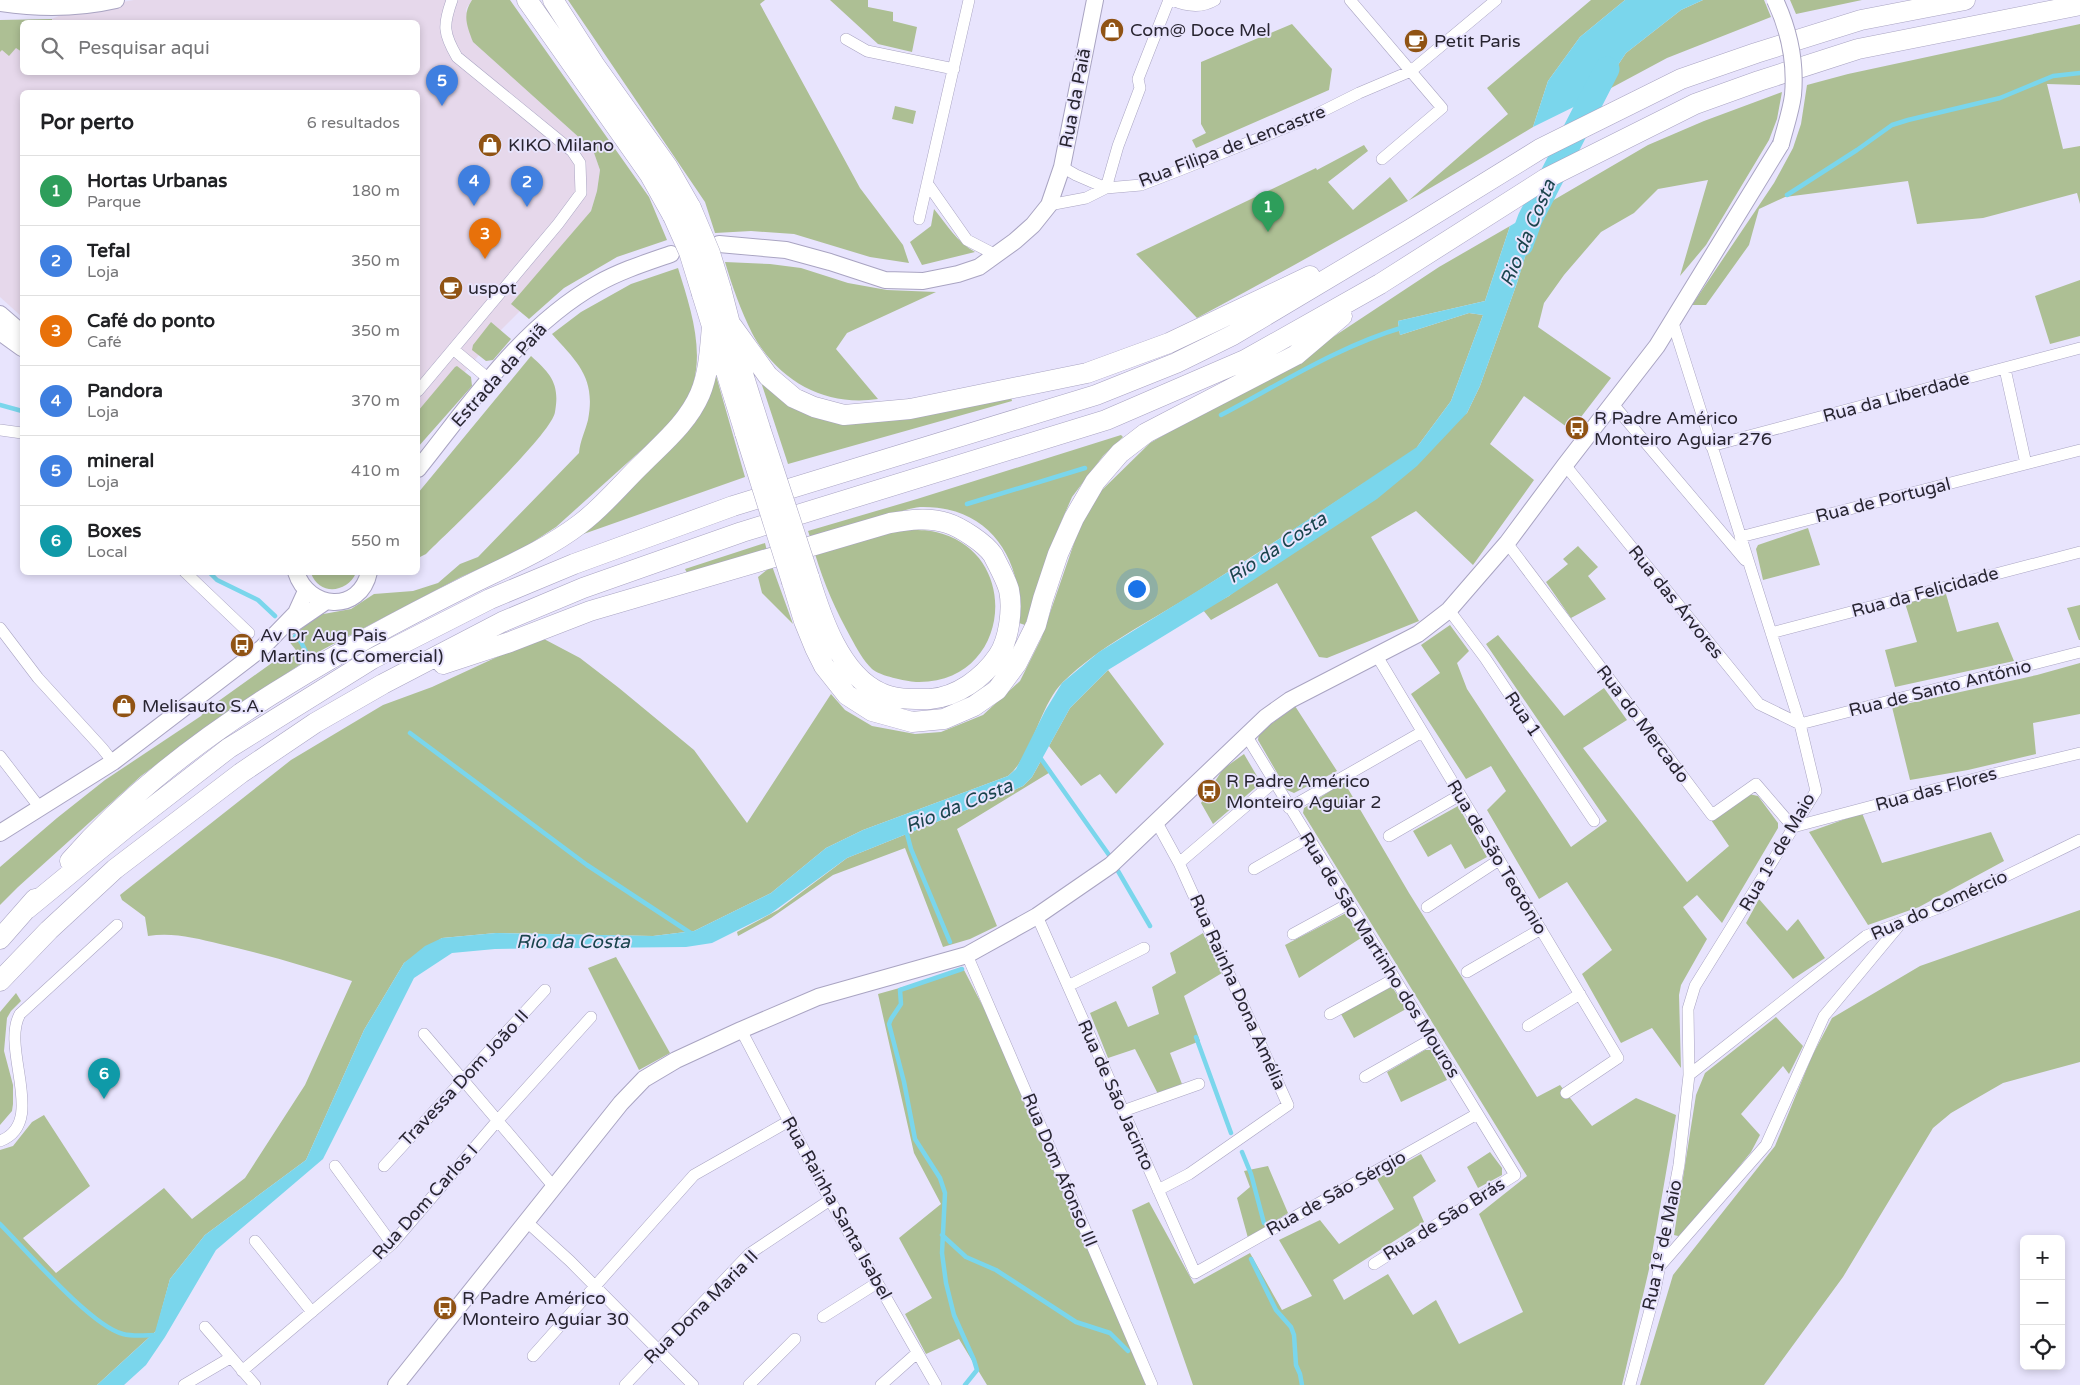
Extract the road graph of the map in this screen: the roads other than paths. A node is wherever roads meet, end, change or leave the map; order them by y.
1 (116, 0) edge
2 (452, 0) edge
3 (527, 0) edge
4 (553, 0) edge
5 (970, 0) edge
6 (1094, 0) edge
7 (1171, 0) edge
8 (1215, 0) edge
9 (1350, 0) edge
10 (1496, 0) edge
11 (1775, 0) edge
12 (1965, 0) edge
13 (0, 3) edge
14 (2080, 5) edge
15 (846, 39) dead end
16 (954, 69) junction
17 (1410, 72) junction
18 (1382, 159) dead end
19 (1062, 167) junction
20 (927, 183) junction
21 (1106, 188) junction
22 (1048, 205) junction
23 (682, 212) junction
24 (919, 219) dead end
25 (1412, 229) junction
26 (719, 244) dead end
27 (671, 254) dead end
28 (996, 255) junction
29 (1380, 284) junction
30 (0, 314) edge
31 (1672, 320) junction
32 (722, 326) junction
33 (0, 332) edge
34 (20, 332) edge
35 (20, 347) edge
36 (453, 349) junction
37 (2080, 350) edge
38 (2005, 369) junction
39 (490, 380) junction
40 (420, 390) edge
41 (1612, 403) junction
42 (0, 430) edge
43 (20, 433) edge
44 (1711, 446) junction
45 (2080, 450) edge
46 (2026, 464) junction
47 (1564, 465) junction
48 (420, 467) edge
49 (1740, 536) junction
50 (1507, 543) junction
51 (2080, 552) edge
52 (1748, 563) junction
53 (188, 575) edge
54 (297, 575) edge
55 (368, 575) edge
56 (800, 580) junction
57 (306, 591) junction
58 (325, 602) junction
59 (1448, 610) junction
60 (0, 628) edge
61 (1771, 632) junction
62 (249, 633) dead end
63 (277, 634) junction
64 (2080, 652) edge
65 (1377, 656) junction
66 (383, 684) junction
67 (1800, 724) junction
68 (1422, 732) junction
69 (1246, 735) junction
70 (2080, 754) edge
71 (0, 756) edge
72 (113, 762) junction
73 (1274, 782) junction
74 (1460, 795) junction
75 (40, 808) junction
76 (1290, 808) junction
77 (1594, 820) dead end
78 (1156, 821) junction
79 (1793, 827) junction
80 (0, 833) edge
81 (1389, 836) dead end
82 (1308, 838) junction
83 (2080, 840) edge
84 (1499, 860) junction
85 (1179, 863) junction
86 (1254, 869) dead end
87 (1348, 904) junction
88 (1427, 907) dead end
89 (27, 909) junction
90 (1037, 916) junction
91 (1902, 922) junction
92 (117, 925) dead end
93 (1540, 929) junction
94 (1293, 934) dead end
95 (0, 939) edge
96 (1144, 948) dead end
97 (967, 955) junction
98 (1467, 972) dead end
99 (1394, 979) junction
100 (0, 981) edge
101 (1068, 986) junction
102 (545, 990) dead end
103 (1580, 994) junction
104 (1330, 1014) dead end
105 (591, 1017) dead end
106 (1528, 1026) dead end
107 (742, 1030) junction
108 (424, 1034) dead end
109 (1432, 1039) junction
110 (1689, 1075) junction
111 (1365, 1077) dead end
112 (463, 1079) junction
113 (1199, 1084) dead end
114 (1566, 1093) dead end
115 (1123, 1111) junction
116 (1477, 1114) junction
117 (498, 1120) junction
118 (789, 1121) junction
119 (0, 1141) edge
120 (335, 1166) dead end
121 (384, 1166) dead end
122 (1515, 1175) joint
123 (554, 1187) junction
124 (1158, 1190) junction
125 (830, 1200) junction
126 (527, 1222) junction
127 (256, 1241) dead end
128 (392, 1244) junction
129 (1374, 1264) dead end
130 (1659, 1268) junction
131 (1195, 1273) joint
132 (877, 1283) junction
133 (596, 1287) junction
134 (312, 1312) junction
135 (823, 1317) dead end
136 (205, 1327) dead end
137 (795, 1339) dead end
138 (657, 1349) junction
139 (917, 1353) junction
140 (532, 1356) dead end
141 (230, 1358) junction
142 (242, 1371) junction
143 (184, 1385) edge
144 (255, 1385) edge
145 (396, 1385) edge
146 (626, 1385) edge
147 (693, 1385) edge
148 (749, 1385) edge
149 (881, 1385) edge
150 (936, 1385) edge
151 (1152, 1385) edge
152 (1630, 1385) edge

1 - 13 street
2 - 36 street
3 - 23 highway
4 - 23 highway
5 - 16 street
6 - 19 street, Rua da Paiã
7 - 8 street
7 - 21 street
9 - 17 street
10 - 17 street, Rua Filipa de Lencastre
11 - 31 street, bridge
12 - 25 highway
14 - 29 highway
15 - 16 street
16 - 20 street
17 - 18 street
17 - 21 street, Rua Filipa de Lencastre
19 - 21 street
19 - 22 street
20 - 24 street
20 - 28 street
21 - 22 street, Rua Filipa de Lencastre
22 - 28 street
23 - 32 highway, bridge
25 - 32 highway
25 - 89 highway
26 - 28 street
27 - 39 street, Estrada da Paiã
29 - 56 highway
29 - 66 highway
30 - 34 street
31 - 41 street
31 - 44 street, Rua 1º de Maio
32 - 56 highway, bridge
32 - 89 highway
33 - 35 street
36 - 39 street
36 - 40 street
37 - 38 street, Rua da Liberdade
38 - 44 street, Rua da Liberdade
38 - 46 street
39 - 48 street, Estrada da Paiã
41 - 47 street
41 - 52 street
42 - 43 street
44 - 49 street, Rua 1º de Maio
45 - 46 street, Rua de Portugal
46 - 49 street, Rua de Portugal
47 - 50 street
47 - 67 street, Rua das Árvores
49 - 52 street, Rua 1º de Maio
50 - 59 street
50 - 79 street, Rua do Mercado
51 - 61 street, Rua da Felicidade
52 - 61 street, Rua 1º de Maio
53 - 62 street
54 - 57 street
55 - 58 street
56 - 66 highway
57 - 58 street
57 - 63 street
58 - 63 street
59 - 65 street
59 - 77 street, Rua 1
60 - 72 street
61 - 67 street, Rua 1º de Maio
63 - 72 street
64 - 67 street, Rua de Santo António
65 - 68 street, Rua de São Teotónio
65 - 69 street
66 - 100 highway
67 - 79 street, Rua 1º de Maio
68 - 74 street, Rua de São Teotónio
68 - 76 street
69 - 73 street, Rua de São Martinho dos Mouros
69 - 78 street
70 - 79 street, Rua das Flores
71 - 75 street
72 - 75 street
73 - 76 street, Rua de São Martinho dos Mouros
73 - 85 street
74 - 81 street
74 - 84 street, Rua de São Teotónio
75 - 80 street
76 - 82 street, Rua de São Martinho dos Mouros
78 - 85 street, Rua Rainha Dona Amélia
78 - 90 street
79 - 110 street, Rua 1º de Maio
82 - 86 street
82 - 87 street, Rua de São Martinho dos Mouros
83 - 91 street, Rua do Comércio
84 - 88 street
84 - 93 street, Rua de São Teotónio
85 - 124 street, Rua Rainha Dona Amélia
87 - 94 street
87 - 99 street, Rua de São Martinho dos Mouros
89 - 95 highway
90 - 97 street
90 - 101 street, Rua de São Jacinto
91 - 110 street, Rua do Comércio
91 - 130 street
92 - 119 street
93 - 98 street
93 - 103 street, Rua de São Teotónio
96 - 101 street
97 - 107 street
97 - 151 street, Rua Dom Afonso III
99 - 104 street
99 - 109 street, Rua de São Martinho dos Mouros
101 - 115 street, Rua de São Jacinto
102 - 112 street, Travessa Dom João II
103 - 106 street
103 - 114 street, Rua de São Teotónio
105 - 117 street, Rua Dom Carlos I
107 - 118 street, Rua Rainha Santa Isabel
107 - 123 street
108 - 112 street
109 - 111 street
109 - 116 street, Rua de São Martinho dos Mouros
110 - 130 street, Rua 1º de Maio
112 - 117 street
112 - 121 street, Travessa Dom João II
113 - 115 street
115 - 124 street, Rua de São Jacinto
116 - 122 street, Rua de São Martinho dos Mouros
116 - 131 street, Rua de São Sérgio
117 - 123 street
117 - 128 street, Rua Dom Carlos I
118 - 125 street, Rua Rainha Santa Isabel
118 - 133 street
120 - 128 street
122 - 129 street, Rua de São Brás
123 - 126 street
124 - 131 street, Rua de São Jacinto
125 - 132 street, Rua Rainha Santa Isabel
125 - 138 street, Rua Dona Maria II
126 - 133 street
126 - 145 street
127 - 134 street
128 - 134 street, Rua Dom Carlos I
130 - 152 street, Rua 1º de Maio
132 - 135 street
132 - 139 street, Rua Rainha Santa Isabel
133 - 138 street
133 - 140 street
134 - 142 street, Rua Dom Carlos I
136 - 141 street
137 - 148 street
138 - 146 street, Rua Dona Maria II
138 - 147 street
139 - 149 street
139 - 150 street, Rua Rainha Santa Isabel
141 - 142 street
141 - 143 street
142 - 144 street

